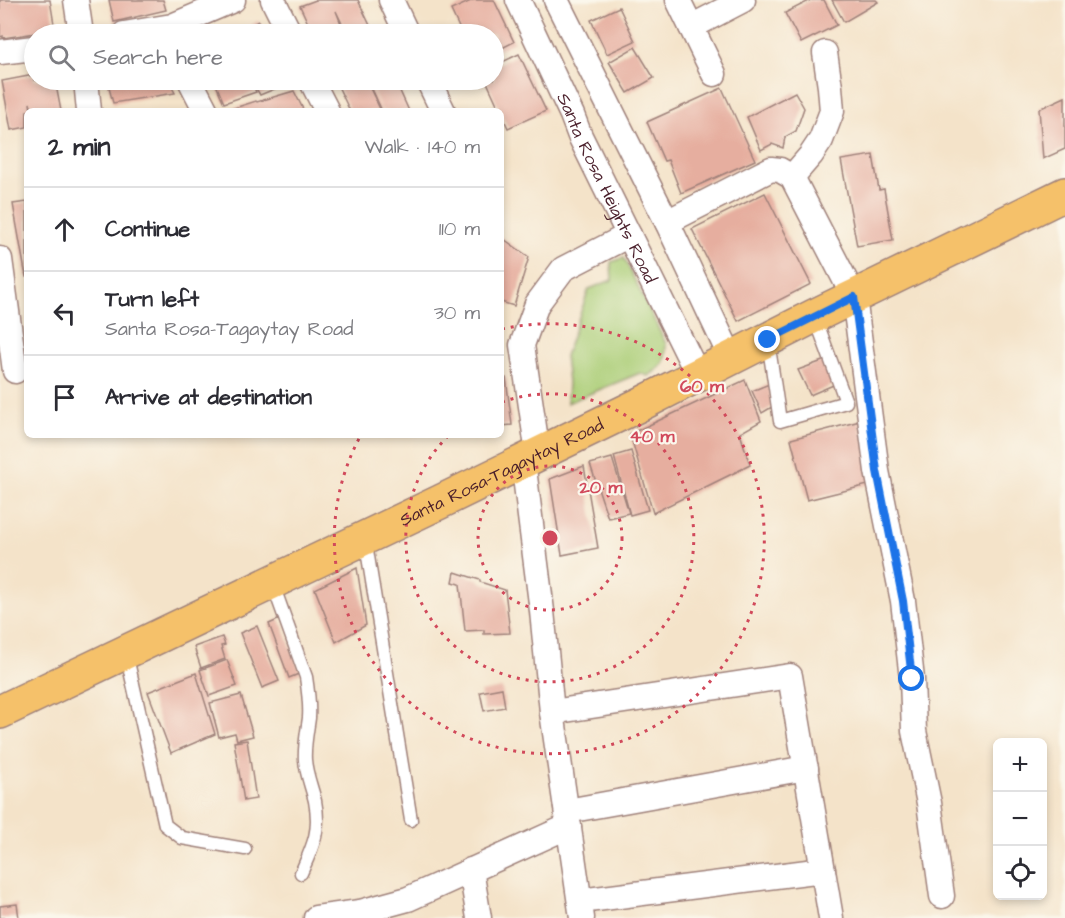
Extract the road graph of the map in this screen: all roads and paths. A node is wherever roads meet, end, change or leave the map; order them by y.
1 (76, 0) edge
2 (233, 0) edge
3 (273, 0) edge
4 (391, 0) edge
5 (518, 0) edge
6 (556, 0) edge
7 (678, 0) edge
8 (743, 0) edge
9 (80, 24) edge
10 (185, 24) edge
11 (285, 24) edge
12 (402, 24) edge
13 (691, 27) junction
14 (24, 49) edge
15 (0, 52) edge
16 (825, 53) dead end
17 (714, 74) dead end
18 (87, 90) edge
19 (195, 90) edge
20 (317, 90) edge
21 (433, 90) edge
22 (605, 99) junction
23 (89, 108) edge
24 (204, 108) edge
25 (326, 108) edge
26 (442, 108) edge
27 (572, 115) junction
28 (634, 158) junction
29 (600, 175) junction
30 (792, 177) junction
31 (1065, 194) edge
32 (666, 222) junction
33 (628, 235) junction
34 (0, 259) edge
35 (854, 297) junction
36 (814, 316) junction
37 (768, 340) junction
38 (731, 358) junction
39 (14, 372) edge
40 (698, 375) junction
41 (530, 457) junction
42 (365, 537) junction
43 (272, 581) junction
44 (126, 652) junction
45 (0, 712) edge
46 (552, 712) junction
47 (806, 768) junction
48 (568, 819) junction
49 (411, 820) dead end
50 (245, 849) dead end
51 (471, 870) junction
52 (823, 870) junction
53 (301, 873) dead end
54 (942, 896) dead end
55 (581, 910) edge
56 (360, 915) edge
57 (316, 918) edge
58 (479, 918) edge
59 (831, 918) edge

1 - 9 street
2 - 10 street
3 - 11 street
4 - 12 street
5 - 27 street, Santa Rosa Heights Road
6 - 22 street, Santa Rosa Heights Road
7 - 13 street
8 - 13 street
13 - 17 street
14 - 15 street
16 - 30 street
18 - 23 street
19 - 24 street
20 - 25 street
21 - 26 street
22 - 27 street
22 - 28 street, Santa Rosa Heights Road
27 - 29 street, Santa Rosa Heights Road
28 - 29 street
28 - 32 street, Santa Rosa Heights Road
29 - 33 street, Santa Rosa Heights Road
30 - 32 street
30 - 35 street
31 - 35 main road, Santa Rosa-Tagaytay Road
32 - 38 street, Santa Rosa Heights Road
33 - 40 street, Santa Rosa Heights Road
33 - 41 street
34 - 39 street
35 - 36 main road, Santa Rosa-Tagaytay Road
35 - 54 street
36 - 37 main road, Santa Rosa-Tagaytay Road
36 - 37 lane
37 - 38 main road, Santa Rosa-Tagaytay Road
38 - 40 main road, Santa Rosa-Tagaytay Road
40 - 41 main road, Santa Rosa-Tagaytay Road
41 - 42 main road, Santa Rosa-Tagaytay Road
41 - 46 street
42 - 43 main road, Santa Rosa-Tagaytay Road
42 - 49 lane
43 - 44 main road, Santa Rosa-Tagaytay Road
43 - 53 lane
44 - 45 main road, Santa Rosa-Tagaytay Road
44 - 50 lane
46 - 47 street
46 - 48 street
47 - 48 street
47 - 52 street
48 - 51 street
48 - 55 street
51 - 56 street
51 - 58 street
52 - 55 street
52 - 59 street
56 - 57 street

